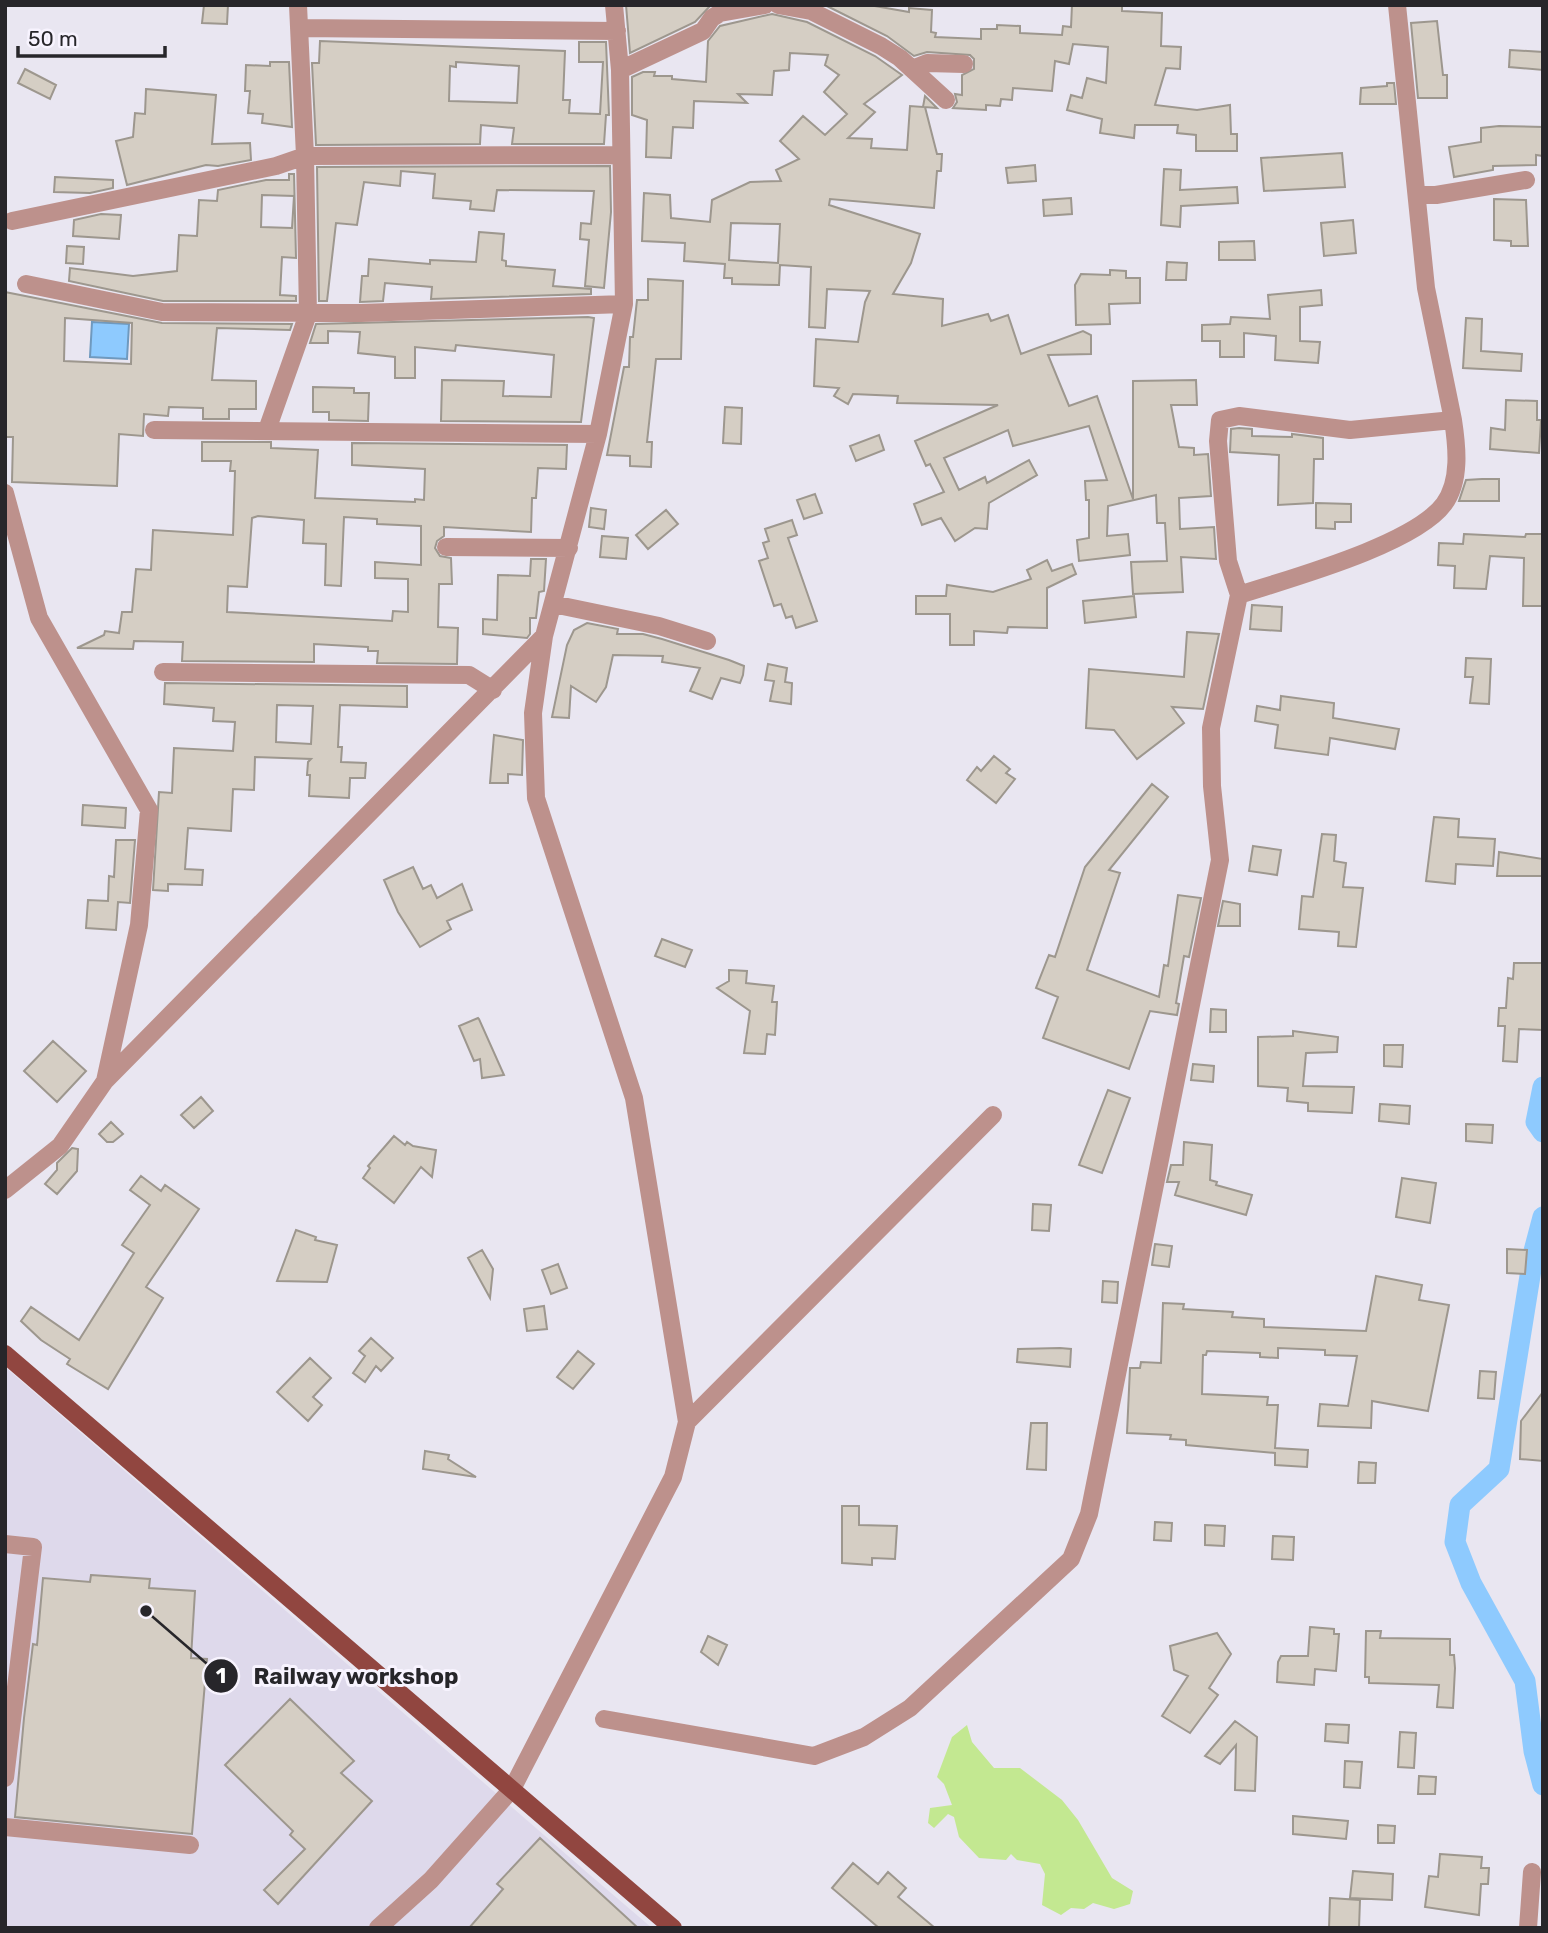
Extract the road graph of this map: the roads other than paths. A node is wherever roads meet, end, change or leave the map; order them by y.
1 (298, 5) edge
2 (614, 5) edge
3 (765, 5) edge
4 (778, 5) edge
5 (1397, 5) edge
6 (299, 29) junction
7 (617, 30) junction
8 (964, 64) dead end
9 (912, 69) junction
10 (620, 70) junction
11 (946, 100) dead end
12 (621, 155) junction
13 (305, 156) junction
14 (1526, 180) dead end
15 (1418, 195) junction
16 (12, 221) dead end
17 (26, 284) dead end
18 (624, 304) junction
19 (308, 314) junction
20 (1453, 420) junction
21 (154, 430) dead end
22 (267, 430) junction
23 (598, 434) junction
24 (5, 493) edge
25 (446, 547) dead end
26 (569, 548) junction
27 (1239, 595) junction
28 (553, 604) junction
29 (544, 636) junction
30 (707, 641) dead end
31 (540, 668) junction
32 (513, 669) junction
33 (163, 671) dead end
34 (469, 675) junction
35 (493, 691) junction
36 (105, 1081) junction
37 (993, 1115) dead end
38 (5, 1190) edge
39 (5, 1354) edge
40 (687, 1422) junction
41 (5, 1544) edge
42 (604, 1719) dead end
43 (5, 1778) edge
44 (512, 1789) junction
45 (5, 1827) edge
46 (190, 1845) dead end
47 (1532, 1872) dead end
48 (378, 1928) edge
49 (673, 1928) edge
50 (1528, 1928) edge

1 - 6 street
2 - 7 street
3 - 10 street
4 - 9 street
5 - 15 street
6 - 7 street
6 - 13 street
7 - 10 street
8 - 9 street
9 - 11 street
10 - 12 street
12 - 13 street
12 - 18 street
13 - 16 street
13 - 19 street
14 - 15 street
15 - 20 street
17 - 19 street
18 - 19 street
18 - 23 street
19 - 22 street
20 - 27 street
20 - 27 street
21 - 22 street
22 - 23 street
23 - 26 street
24 - 36 street
25 - 26 street
26 - 28 street
27 - 42 street
28 - 29 street
28 - 30 street
29 - 31 street
29 - 32 street
31 - 32 street
31 - 40 street
32 - 34 street
32 - 35 street
33 - 34 street
34 - 35 street
35 - 36 street
36 - 38 street
37 - 40 street
39 - 44 main road
40 - 44 street
41 - 43 street
44 - 48 street
44 - 49 main road
45 - 46 street
47 - 50 street

